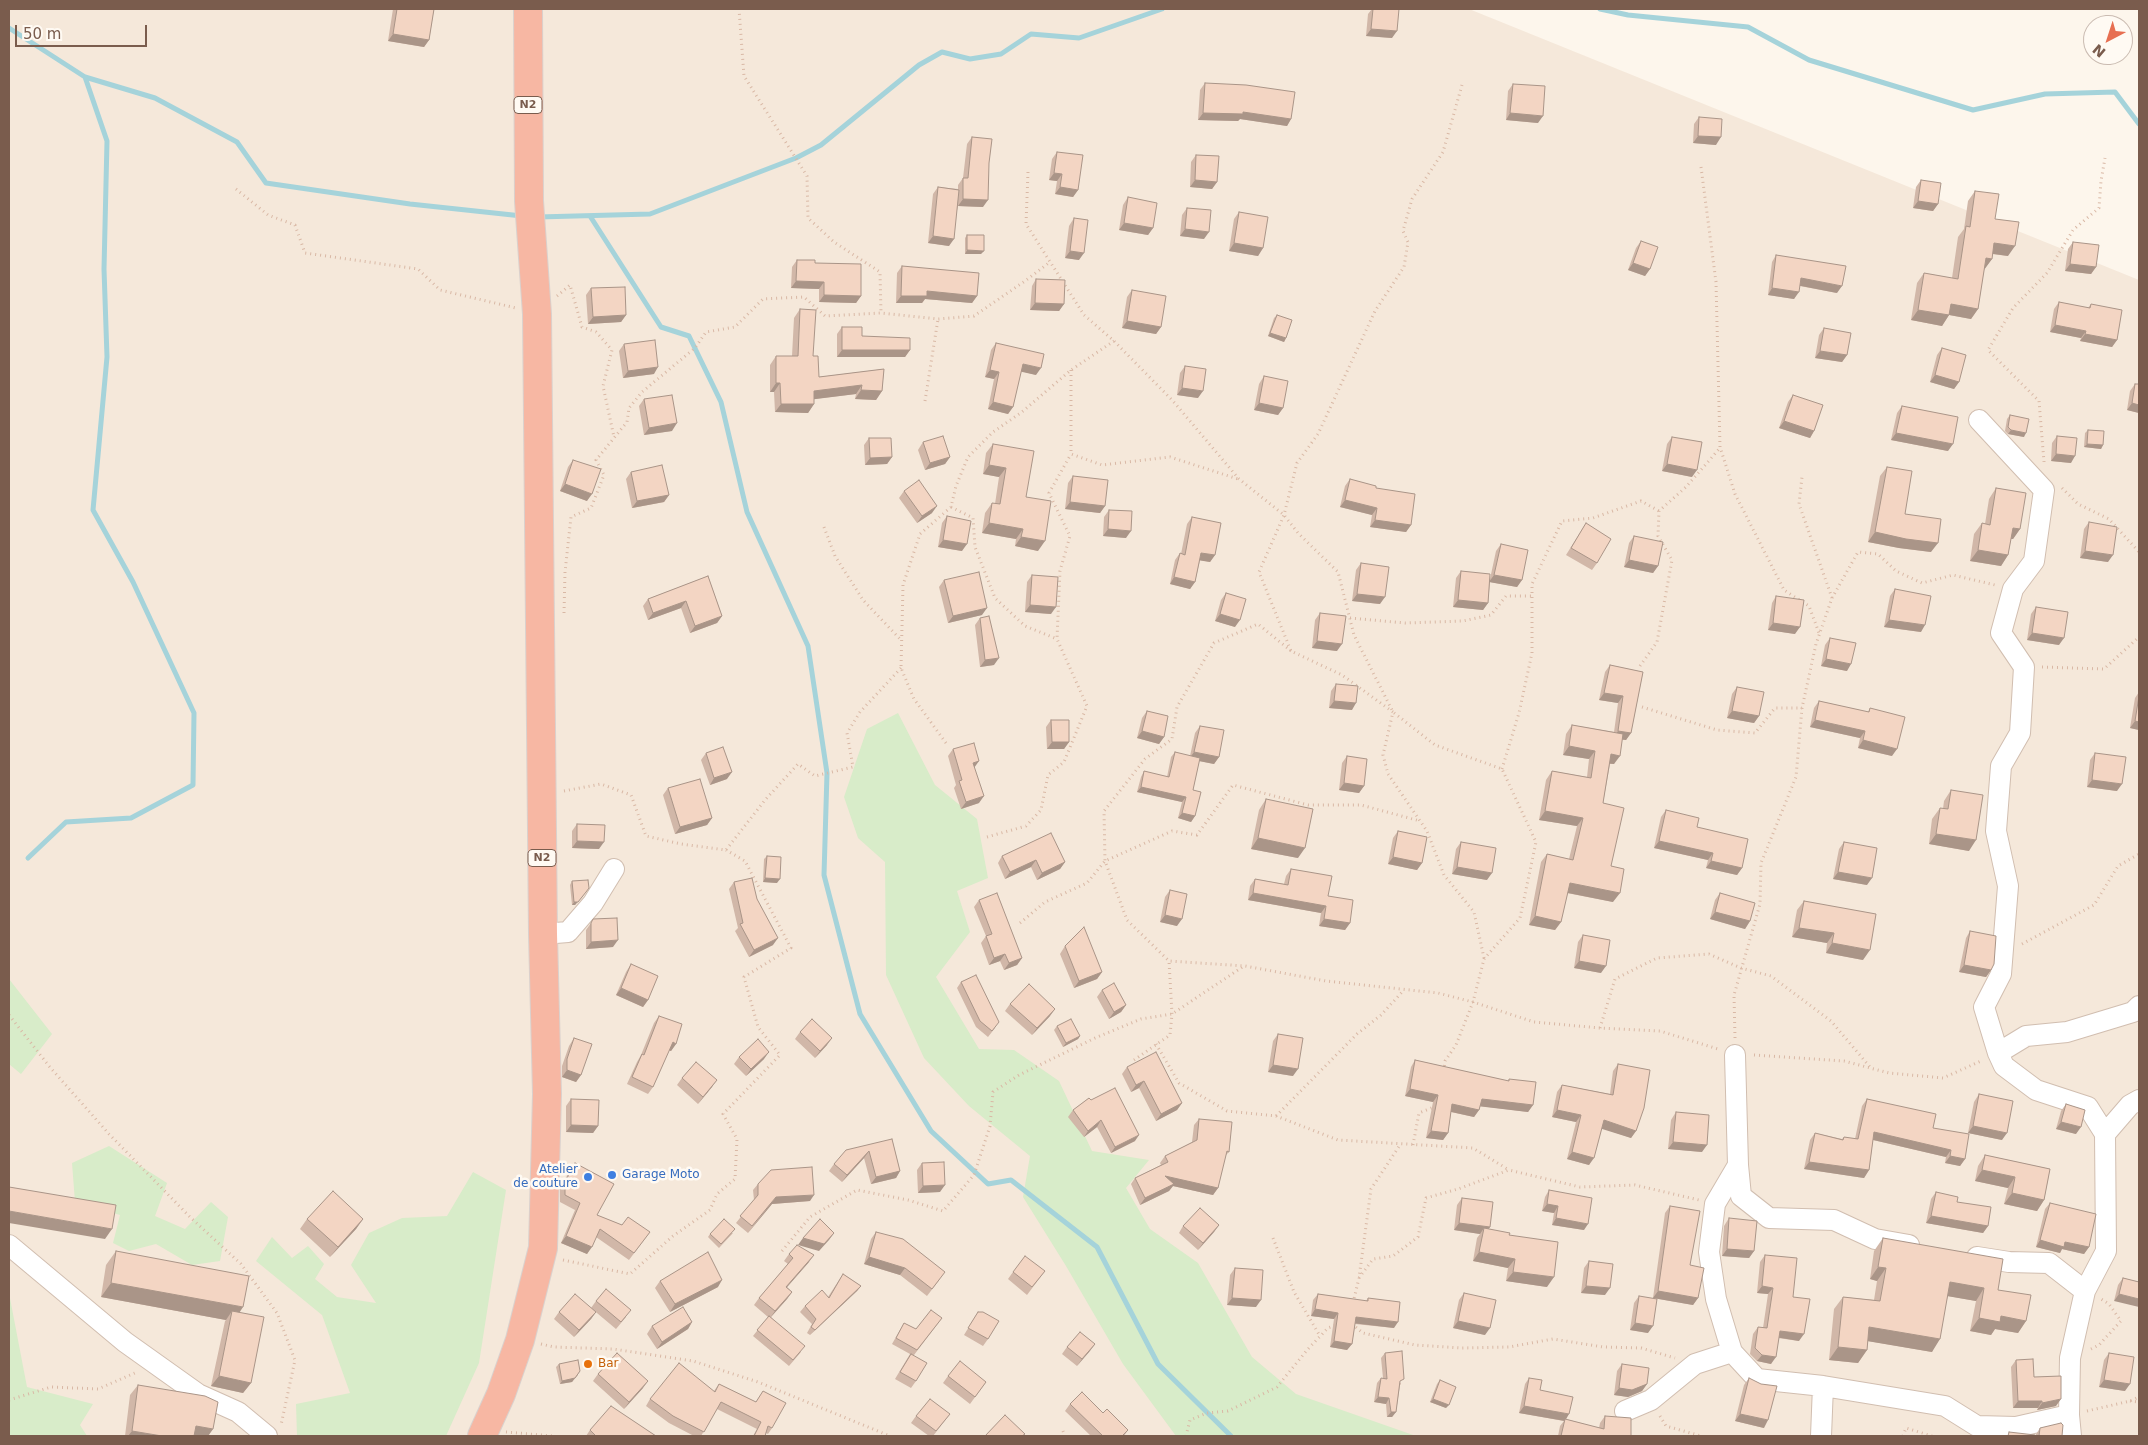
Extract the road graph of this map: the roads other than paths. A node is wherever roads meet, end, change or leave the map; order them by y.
1 (528, 9) edge
2 (1979, 420) dead end
3 (614, 869) dead end
4 (543, 934) junction
5 (2139, 1006) edge
6 (1998, 1053) junction
7 (1735, 1055) road end
8 (2139, 1100) edge
9 (2106, 1134) junction
10 (1738, 1165) junction
11 (9, 1245) edge
12 (1926, 1248) edge
13 (1963, 1254) edge
14 (2085, 1291) junction
15 (1732, 1352) junction
16 (1823, 1386) junction
17 (1625, 1411) dead end
18 (2069, 1414) junction
19 (274, 1432) edge
20 (484, 1432) edge
21 (1821, 1436) edge
22 (2071, 1436) edge

1 - 4 highway, N2
2 - 6 street
3 - 4 street
4 - 20 highway, N2
5 - 6 street
6 - 9 street
7 - 10 street
8 - 9 street
9 - 14 street
10 - 12 street
10 - 15 street
11 - 19 street
13 - 14 street
14 - 18 street
15 - 16 street
15 - 17 street
16 - 18 street
16 - 21 street
18 - 22 street

